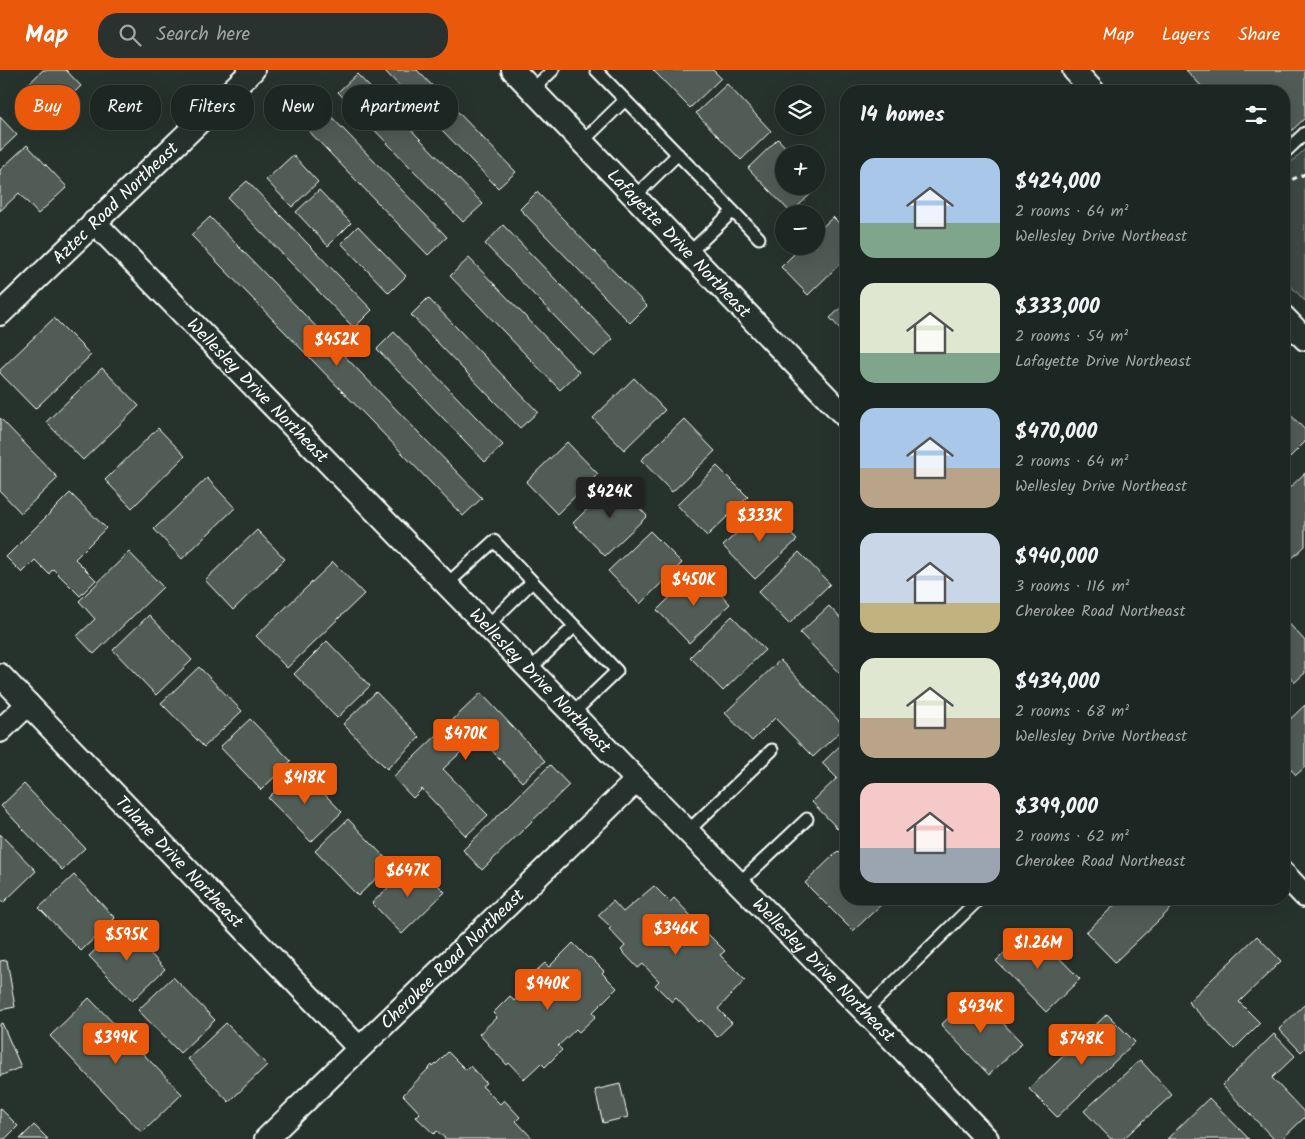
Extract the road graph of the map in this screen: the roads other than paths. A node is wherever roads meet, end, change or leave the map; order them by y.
1 (253, 70) edge
2 (513, 70) edge
3 (553, 70) edge
4 (596, 70) edge
5 (1074, 70) edge
6 (1088, 85) edge
7 (532, 90) junction
8 (625, 100) junction
9 (1305, 133) edge
10 (582, 142) junction
11 (1290, 147) edge
12 (678, 154) junction
13 (634, 197) junction
14 (733, 211) junction
15 (94, 222) junction
16 (759, 238) dead end
17 (688, 254) junction
18 (0, 314) edge
19 (1290, 323) edge
20 (1305, 339) edge
21 (840, 411) edge
22 (532, 582) junction
23 (447, 584) junction
24 (488, 625) junction
25 (575, 626) junction
26 (530, 669) junction
27 (0, 675) edge
28 (28, 704) junction
29 (573, 713) junction
30 (0, 731) edge
31 (772, 750) dead end
32 (638, 780) junction
33 (807, 819) dead end
34 (688, 831) junction
35 (1290, 880) edge
36 (739, 883) junction
37 (1305, 896) edge
38 (973, 905) edge
39 (865, 1011) junction
40 (359, 1048) junction
41 (266, 1139) edge
42 (988, 1139) edge

1 - 15 street, Aztec Road Northeast
2 - 7 street, Lafayette Drive Northeast
3 - 7 lane
4 - 8 lane
5 - 6 street
7 - 10 street, Lafayette Drive Northeast
8 - 10 lane
8 - 12 lane
9 - 11 lane
10 - 13 street, Lafayette Drive Northeast
12 - 13 lane
12 - 14 lane
13 - 17 street, Lafayette Drive Northeast
14 - 16 lane
14 - 17 lane
15 - 18 street, Aztec Road Northeast
15 - 23 street, Wellesley Drive Northeast
17 - 21 street, Lafayette Drive Northeast
19 - 20 street
22 - 23 lane
22 - 24 lane
22 - 25 lane
23 - 24 street, Wellesley Drive Northeast
24 - 26 street, Wellesley Drive Northeast
25 - 26 lane
25 - 29 lane
26 - 29 street, Wellesley Drive Northeast
27 - 28 street, Tulane Drive Northeast
28 - 30 street
28 - 40 street, Tulane Drive Northeast
29 - 32 street, Wellesley Drive Northeast
31 - 34 lane
32 - 34 street, Wellesley Drive Northeast
32 - 40 street, Cherokee Road Northeast
33 - 36 lane
34 - 36 street, Wellesley Drive Northeast
35 - 37 street
36 - 39 street, Wellesley Drive Northeast
38 - 39 lane
39 - 42 street, Wellesley Drive Northeast
40 - 41 street, Cherokee Road Northeast

